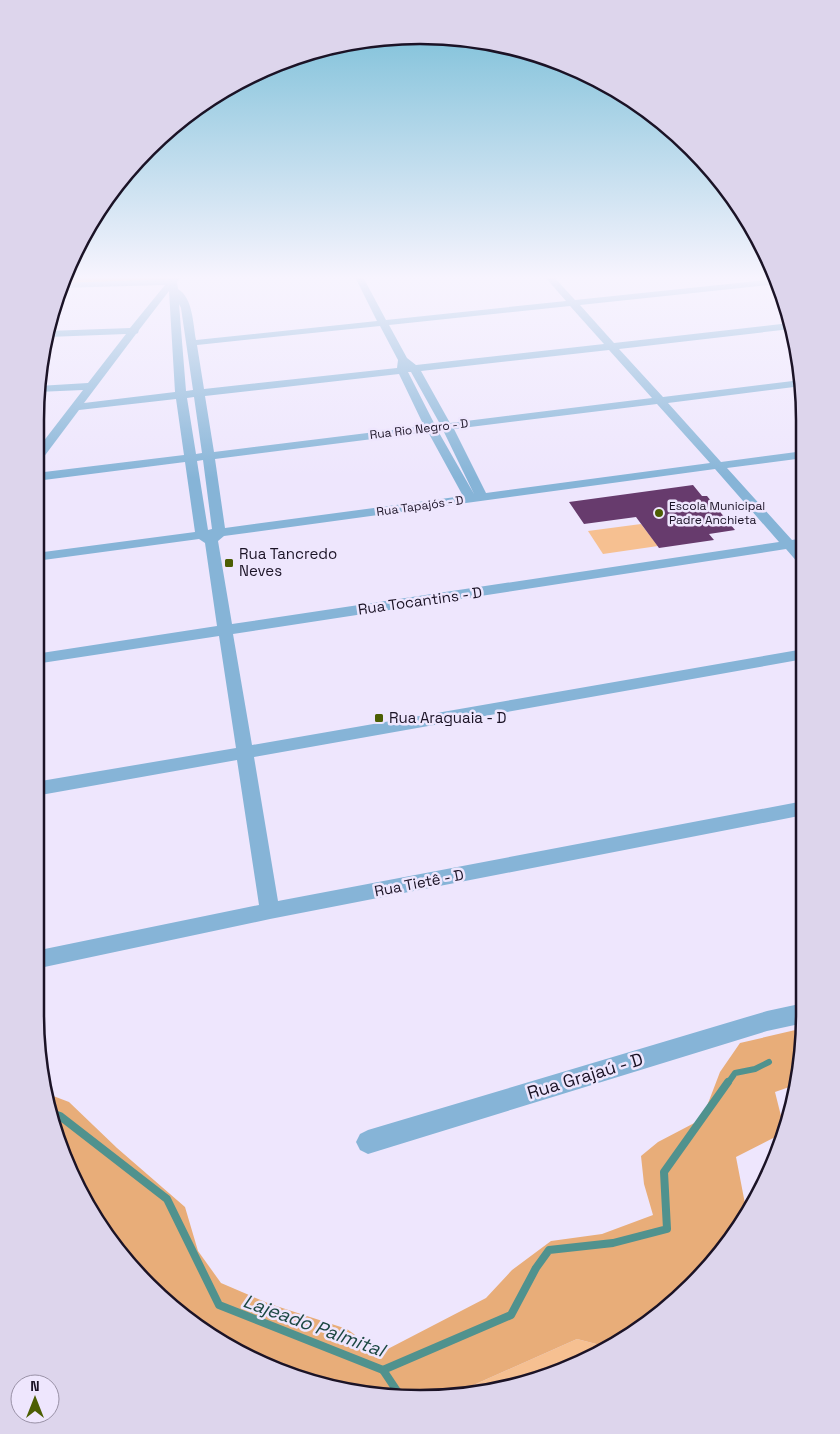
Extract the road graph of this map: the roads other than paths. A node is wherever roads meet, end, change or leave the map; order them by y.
1 (191, 343) edge
2 (125, 344) edge
3 (178, 344) edge
4 (395, 344) edge
5 (631, 344) edge
6 (612, 346) junction
7 (406, 366) junction
8 (794, 384) edge
9 (92, 386) junction
10 (46, 389) edge
11 (198, 393) junction
12 (181, 395) junction
13 (661, 400) junction
14 (76, 407) junction
15 (447, 426) junction
16 (431, 428) junction
17 (44, 449) edge
18 (208, 455) junction
19 (796, 455) edge
20 (190, 458) junction
21 (719, 465) junction
22 (44, 476) edge
23 (476, 499) junction
24 (210, 536) junction
25 (796, 543) edge
26 (789, 544) junction
27 (796, 551) edge
28 (44, 556) edge
29 (225, 630) junction
30 (796, 655) edge
31 (44, 659) edge
32 (245, 752) junction
33 (44, 788) edge
34 (796, 810) edge
35 (270, 911) junction
36 (44, 958) edge
37 (796, 1015) edge
38 (368, 1142) dead end

1 - 11 street
2 - 9 street
3 - 12 street
4 - 7 street
5 - 6 street
6 - 7 street
6 - 13 street
7 - 11 street
7 - 15 street
7 - 16 street
8 - 13 street, Rua Rio Negro - D
9 - 10 street
9 - 14 street
11 - 12 street
11 - 18 street
12 - 14 street
12 - 20 street
13 - 15 street, Rua Rio Negro - D
13 - 21 street
14 - 17 street
15 - 16 street, Rua Rio Negro - D
15 - 23 street
16 - 18 street, Rua Rio Negro - D
16 - 23 street
18 - 20 street, Rua Rio Negro - D
18 - 24 street
19 - 21 street, Rua Tapajós - D
20 - 22 street, Rua Rio Negro - D
20 - 24 street
21 - 23 street, Rua Tapajós - D
21 - 26 street
23 - 24 street, Rua Tapajós - D
24 - 28 street, Rua Tapajós - D
24 - 29 street
25 - 26 street, Rua Tocantins - D
26 - 27 street
26 - 29 street, Rua Tocantins - D
29 - 31 street, Rua Tocantins - D
29 - 32 street
30 - 32 street
32 - 33 street
32 - 35 street
34 - 35 street, Rua Tietê - D
35 - 36 street, Rua Tietê - D
37 - 38 street, Rua Grajaú - D

